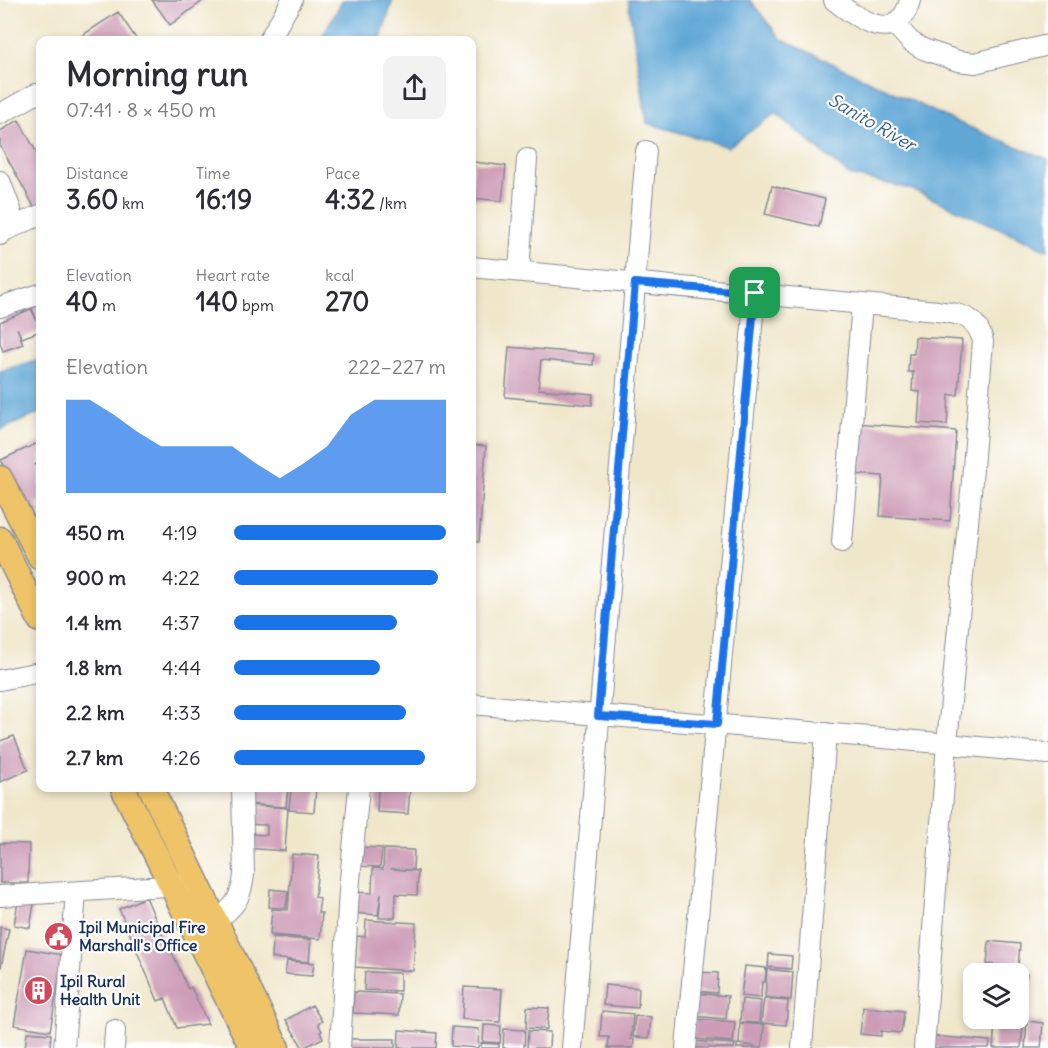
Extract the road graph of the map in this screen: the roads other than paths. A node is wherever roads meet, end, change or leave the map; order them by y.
1 (292, 0) edge
2 (834, 0) edge
3 (910, 0) edge
4 (894, 23) junction
5 (271, 36) edge
6 (1048, 45) edge
7 (36, 94) edge
8 (0, 114) edge
9 (646, 151) dead end
10 (527, 159) dead end
11 (0, 181) edge
12 (36, 217) edge
13 (2, 233) edge
14 (476, 267) edge
15 (519, 271) junction
16 (635, 283) junction
17 (755, 293) junction
18 (36, 295) edge
19 (862, 304) junction
20 (0, 307) edge
21 (0, 478) edge
22 (0, 539) edge
23 (842, 542) dead end
24 (36, 549) edge
25 (36, 612) edge
26 (36, 673) edge
27 (0, 680) edge
28 (476, 704) edge
29 (598, 716) junction
30 (717, 724) junction
31 (826, 733) junction
32 (947, 743) junction
33 (1048, 754) edge
34 (125, 792) edge
35 (153, 792) edge
36 (242, 792) edge
37 (359, 792) edge
38 (197, 884) junction
39 (171, 886) junction
40 (76, 892) junction
41 (0, 896) edge
42 (215, 922) junction
43 (64, 1048) edge
44 (252, 1048) edge
45 (277, 1048) edge
46 (339, 1048) edge
47 (572, 1048) edge
48 (686, 1048) edge
49 (802, 1048) edge
50 (924, 1048) edge

1 - 5 street
2 - 4 street
3 - 4 street
4 - 6 street
7 - 8 street
9 - 16 street
10 - 15 street
11 - 13 street
12 - 13 street
14 - 15 street
15 - 16 street
16 - 17 street
16 - 29 street
17 - 19 street
17 - 30 street
18 - 20 street
19 - 23 street
19 - 32 street
21 - 24 main road
22 - 25 main road
26 - 27 street
28 - 29 street
29 - 30 street
29 - 47 street
30 - 31 street
30 - 48 street
31 - 32 street
31 - 49 street
32 - 33 street
32 - 50 street
34 - 39 main road
35 - 38 main road
36 - 42 street
37 - 46 street
38 - 39 street
38 - 42 main road
39 - 40 street
39 - 44 main road
40 - 41 street
40 - 43 street
42 - 45 main road

